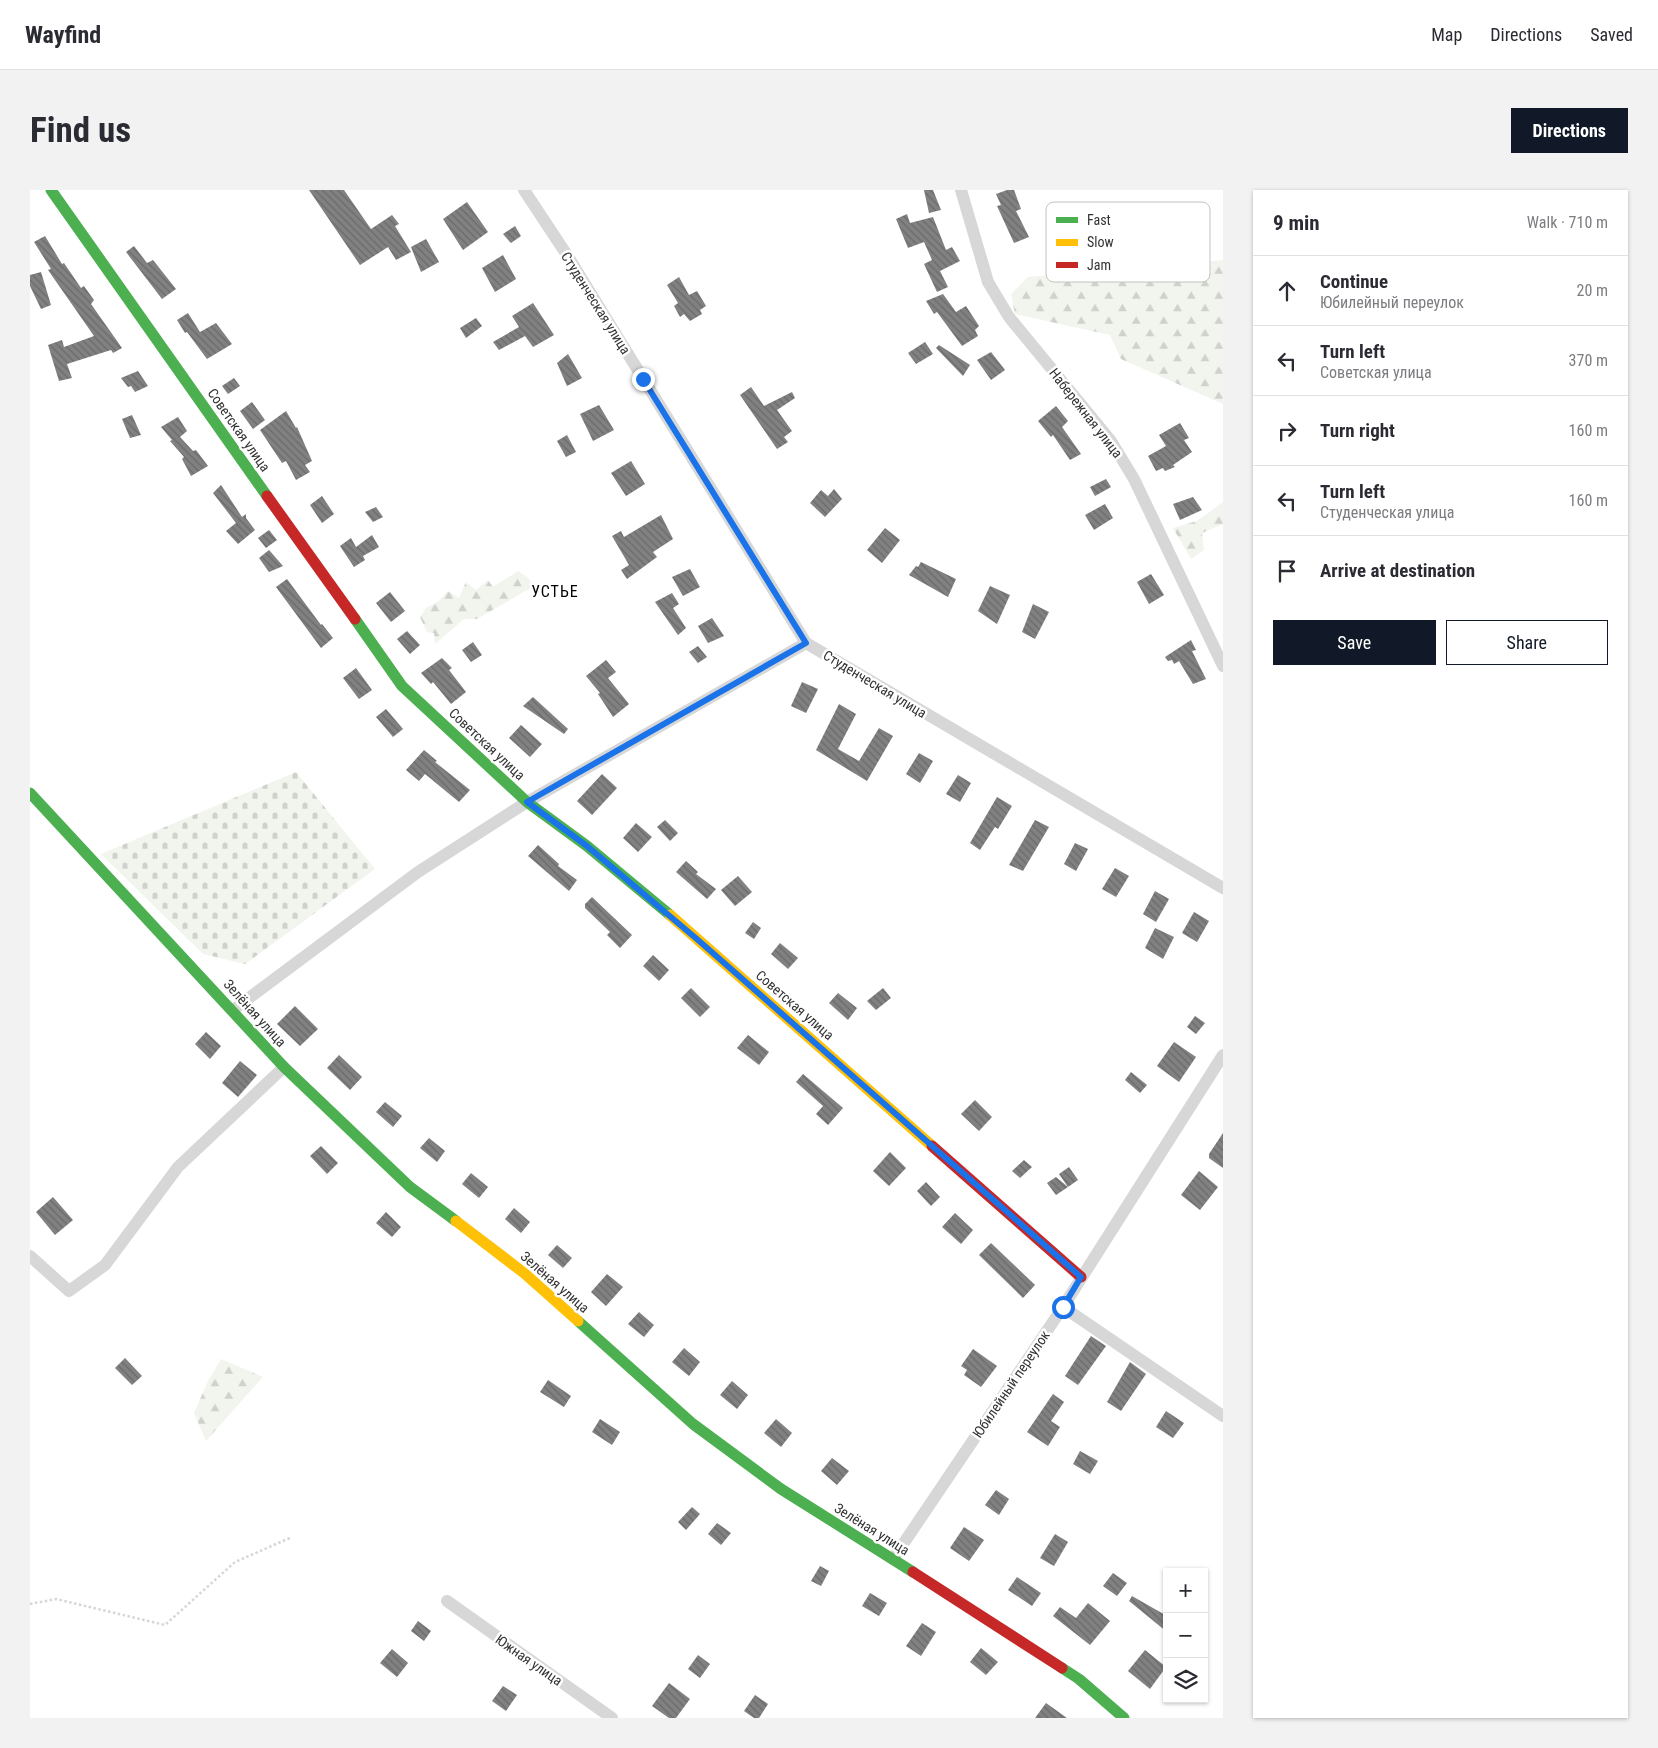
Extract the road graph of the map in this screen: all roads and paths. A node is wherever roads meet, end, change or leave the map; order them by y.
1 (51, 190) edge
2 (524, 190) edge
3 (961, 190) edge
4 (806, 643) junction
5 (1223, 666) edge
6 (30, 793) edge
7 (527, 802) junction
8 (1223, 888) edge
9 (233, 1010) junction
10 (1223, 1055) edge
11 (284, 1067) junction
12 (30, 1256) edge
13 (1081, 1277) junction
14 (1063, 1307) junction
15 (1223, 1416) edge
16 (292, 1537) dead end
17 (893, 1559) junction
18 (447, 1601) dead end
19 (30, 1604) edge
20 (612, 1718) edge
21 (1124, 1718) edge

1 - 7 street, Советская улица
2 - 4 street, Студенческая улица
3 - 5 street, Набережная улица
4 - 7 street
4 - 8 street, Студенческая улица
6 - 9 street, Зелёная улица
7 - 9 street
7 - 13 street, Советская улица
9 - 11 street, Зелёная улица
10 - 13 street, Юбилейный переулок
11 - 12 street
11 - 17 street, Зелёная улица
13 - 14 street, Юбилейный переулок
14 - 15 street
14 - 17 street, Юбилейный переулок
16 - 19 path
17 - 21 street, Зелёная улица
18 - 20 street, Южная улица

